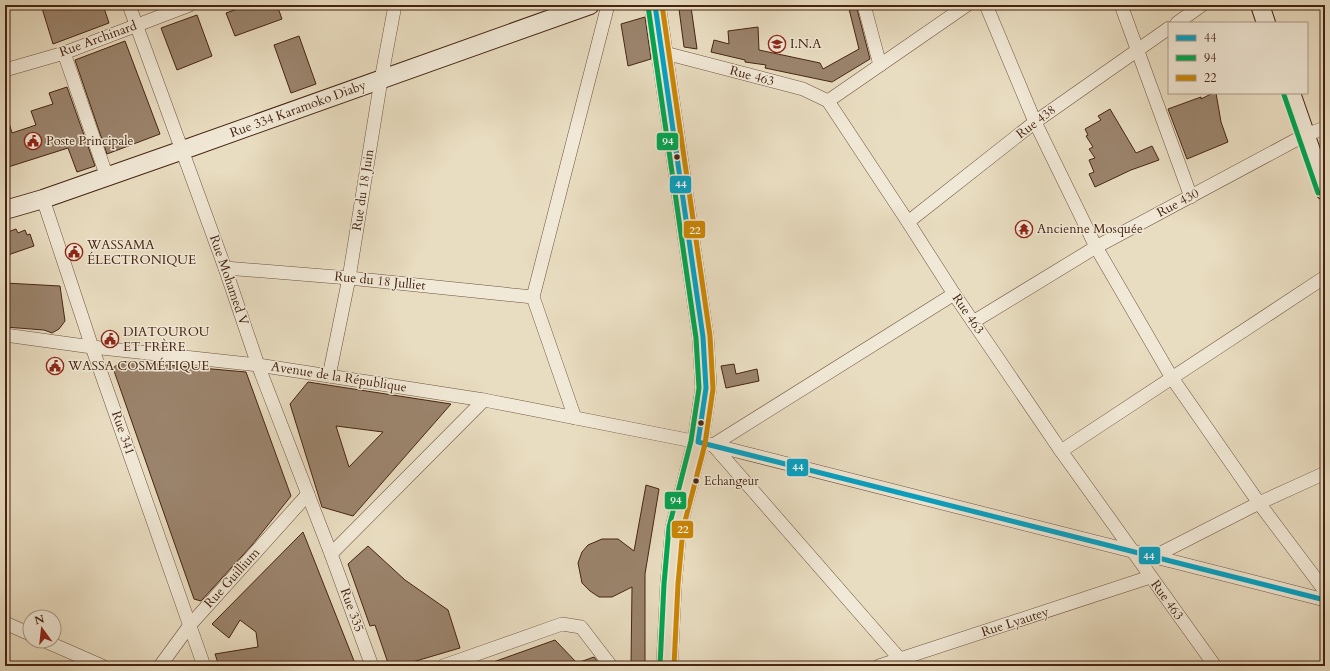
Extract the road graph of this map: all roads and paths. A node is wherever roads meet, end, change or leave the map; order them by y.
1 (129, 5) edge
2 (190, 5) edge
3 (395, 5) edge
4 (590, 5) edge
5 (608, 5) edge
6 (655, 5) edge
7 (864, 5) edge
8 (967, 5) edge
9 (986, 5) edge
10 (1121, 5) edge
11 (1202, 5) edge
12 (1260, 5) edge
13 (1177, 22) edge
14 (1266, 22) edge
15 (136, 26) junction
16 (1168, 29) edge
17 (1137, 50) junction
18 (661, 52) junction
19 (64, 53) junction
20 (880, 65) junction
21 (5, 70) edge
22 (381, 80) junction
23 (1291, 94) edge
24 (828, 101) junction
25 (1035, 122) junction
26 (1325, 128) edge
27 (1305, 135) junction
28 (182, 150) junction
29 (106, 177) junction
30 (1325, 191) edge
31 (1191, 196) junction
32 (43, 199) junction
33 (5, 210) edge
34 (908, 222) junction
35 (1096, 247) junction
36 (226, 268) junction
37 (1325, 277) edge
38 (349, 278) junction
39 (954, 294) junction
40 (534, 297) junction
41 (973, 322) junction
42 (5, 335) edge
43 (92, 347) junction
44 (258, 364) junction
45 (329, 376) junction
46 (1172, 378) junction
47 (484, 400) junction
48 (575, 418) junction
49 (705, 444) junction
50 (1061, 451) junction
51 (1325, 473) edge
52 (308, 494) junction
53 (1259, 503) junction
54 (1132, 551) junction
55 (331, 554) junction
56 (1153, 557) junction
57 (1150, 577) junction
58 (1325, 591) edge
59 (1325, 600) edge
60 (5, 623) edge
61 (190, 625) junction
62 (22, 630) edge
63 (62, 648) edge
64 (903, 663) edge
65 (102, 666) edge
66 (160, 666) edge
67 (204, 666) edge
68 (372, 666) edge
69 (443, 666) edge
70 (611, 666) edge
71 (667, 666) edge
72 (879, 666) edge
73 (1215, 666) edge

1 - 15 street, Rue Mohamed V
2 - 15 street, Rue Archinard
3 - 22 street, Rue du 18 Juin
4 - 22 main road, Rue 334 Karamoko Diaby
5 - 40 street
6 - 18 main road
7 - 20 street
8 - 20 street
9 - 25 street
10 - 17 street
11 - 13 street
12 - 14 main road
15 - 19 street, Rue Archinard
15 - 28 street, Rue Mohamed V
16 - 17 street, Rue 438
17 - 25 street, Rue 438
17 - 31 street
18 - 24 street, Rue 463
18 - 49 main road
19 - 21 street, Rue Archinard
19 - 29 street
20 - 24 street
22 - 28 main road, Rue 334 Karamoko Diaby
22 - 38 street, Rue du 18 Juin
23 - 27 main road
24 - 34 street, Rue 463
25 - 34 street, Rue 438
25 - 35 street
26 - 27 street, Rue 430
27 - 30 main road
27 - 31 street, Rue 430
28 - 29 main road, Rue 334 Karamoko Diaby
28 - 36 street, Rue Mohamed V
29 - 32 main road, Rue 334 Karamoko Diaby
31 - 35 street, Rue 430
32 - 33 main road, Rue 334 Karamoko Diaby
32 - 43 street, Rue 341
34 - 39 street, Rue 463
35 - 41 street, Rue 430
35 - 46 street
36 - 38 street, Rue du 18 Julliet
36 - 44 street, Rue Mohamed V
37 - 46 street
38 - 40 street, Rue du 18 Julliet
38 - 45 street, Rue du 18 Juin
39 - 41 street, Rue 463
39 - 49 street
40 - 48 street
41 - 50 street, Rue 463
42 - 43 street, Avenue de la République
43 - 44 street, Avenue de la République
43 - 61 street, Rue 341
44 - 45 street, Avenue de la République
44 - 52 street, Rue Mohamed V
45 - 47 street, Avenue de la République
46 - 50 street
46 - 53 street
47 - 48 street, Avenue de la République
47 - 55 street
48 - 49 street, Avenue de la République
49 - 54 street, Avenue de la République
49 - 64 street
49 - 71 main road
50 - 54 street, Rue 463
51 - 53 street
52 - 55 street, Rue Mohamed V
52 - 61 street, Rue Guillium
53 - 56 street
53 - 58 street
54 - 56 street, Avenue de la République
54 - 57 street, Rue 463
55 - 68 street, Rue 335
56 - 59 street, Avenue de la République
57 - 64 street, Rue Lyautey
57 - 73 street, Rue 463
60 - 62 street
61 - 66 street, Rue Guillium
61 - 67 street, Rue 341
63 - 65 street
64 - 72 street, Rue Lyautey
69 - 70 street

